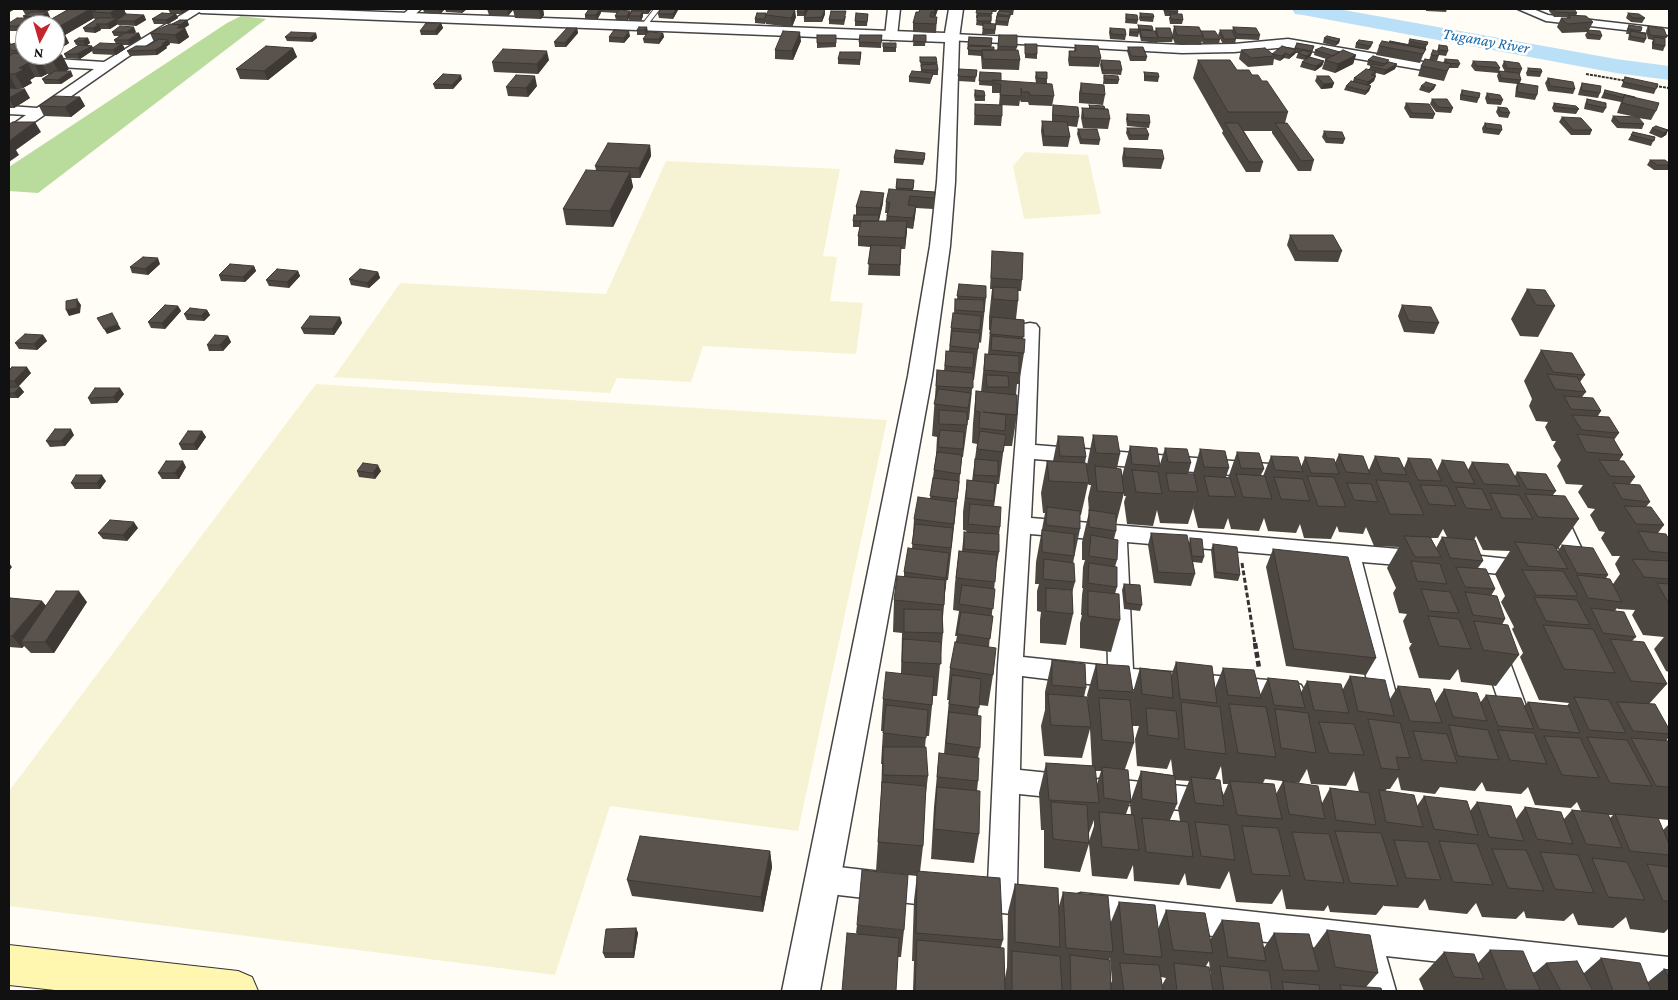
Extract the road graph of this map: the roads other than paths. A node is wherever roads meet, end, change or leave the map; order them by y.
1 (199, 9) edge
2 (657, 9) edge
3 (894, 9) edge
4 (956, 9) edge
5 (1524, 9) edge
6 (410, 13) edge
7 (643, 27) junction
8 (1669, 32) edge
9 (891, 36) junction
10 (952, 38) junction
11 (9, 60) edge
12 (107, 66) junction
13 (1435, 68) edge
14 (9, 110) edge
15 (40, 112) junction
16 (9, 133) edge
17 (1030, 328) dead end
18 (1023, 451) junction
19 (1318, 475) edge
20 (1545, 493) edge
21 (1018, 525) junction
22 (1116, 534) junction
23 (1348, 553) junction
24 (1462, 562) junction
25 (1472, 589) edge
26 (1485, 626) edge
27 (1010, 665) junction
28 (1122, 678) junction
29 (1319, 695) edge
30 (1357, 699) edge
31 (1489, 714) edge
32 (1006, 781) junction
33 (1234, 803) edge
34 (821, 879) junction
35 (1002, 899) junction
36 (1367, 938) junction
37 (9, 965) edge
38 (1669, 972) edge
39 (238, 991) edge
40 (800, 991) edge
41 (1380, 991) edge

1 - 6 street
1 - 12 street
2 - 7 lane
3 - 9 street
4 - 10 street
5 - 8 street
6 - 7 street
7 - 9 street
9 - 10 street
10 - 13 street
10 - 34 street
11 - 12 street
12 - 15 street
14 - 15 street
15 - 16 street
17 - 18 street
18 - 19 street
18 - 21 street
20 - 24 street
21 - 22 street
21 - 27 street
22 - 23 street
22 - 28 street
23 - 24 street
23 - 30 street
24 - 25 street
26 - 31 street
27 - 28 street
27 - 32 street
28 - 29 street
32 - 33 street
32 - 35 street
34 - 35 street
34 - 40 street
35 - 36 street
36 - 38 street
36 - 41 street
37 - 39 main road

